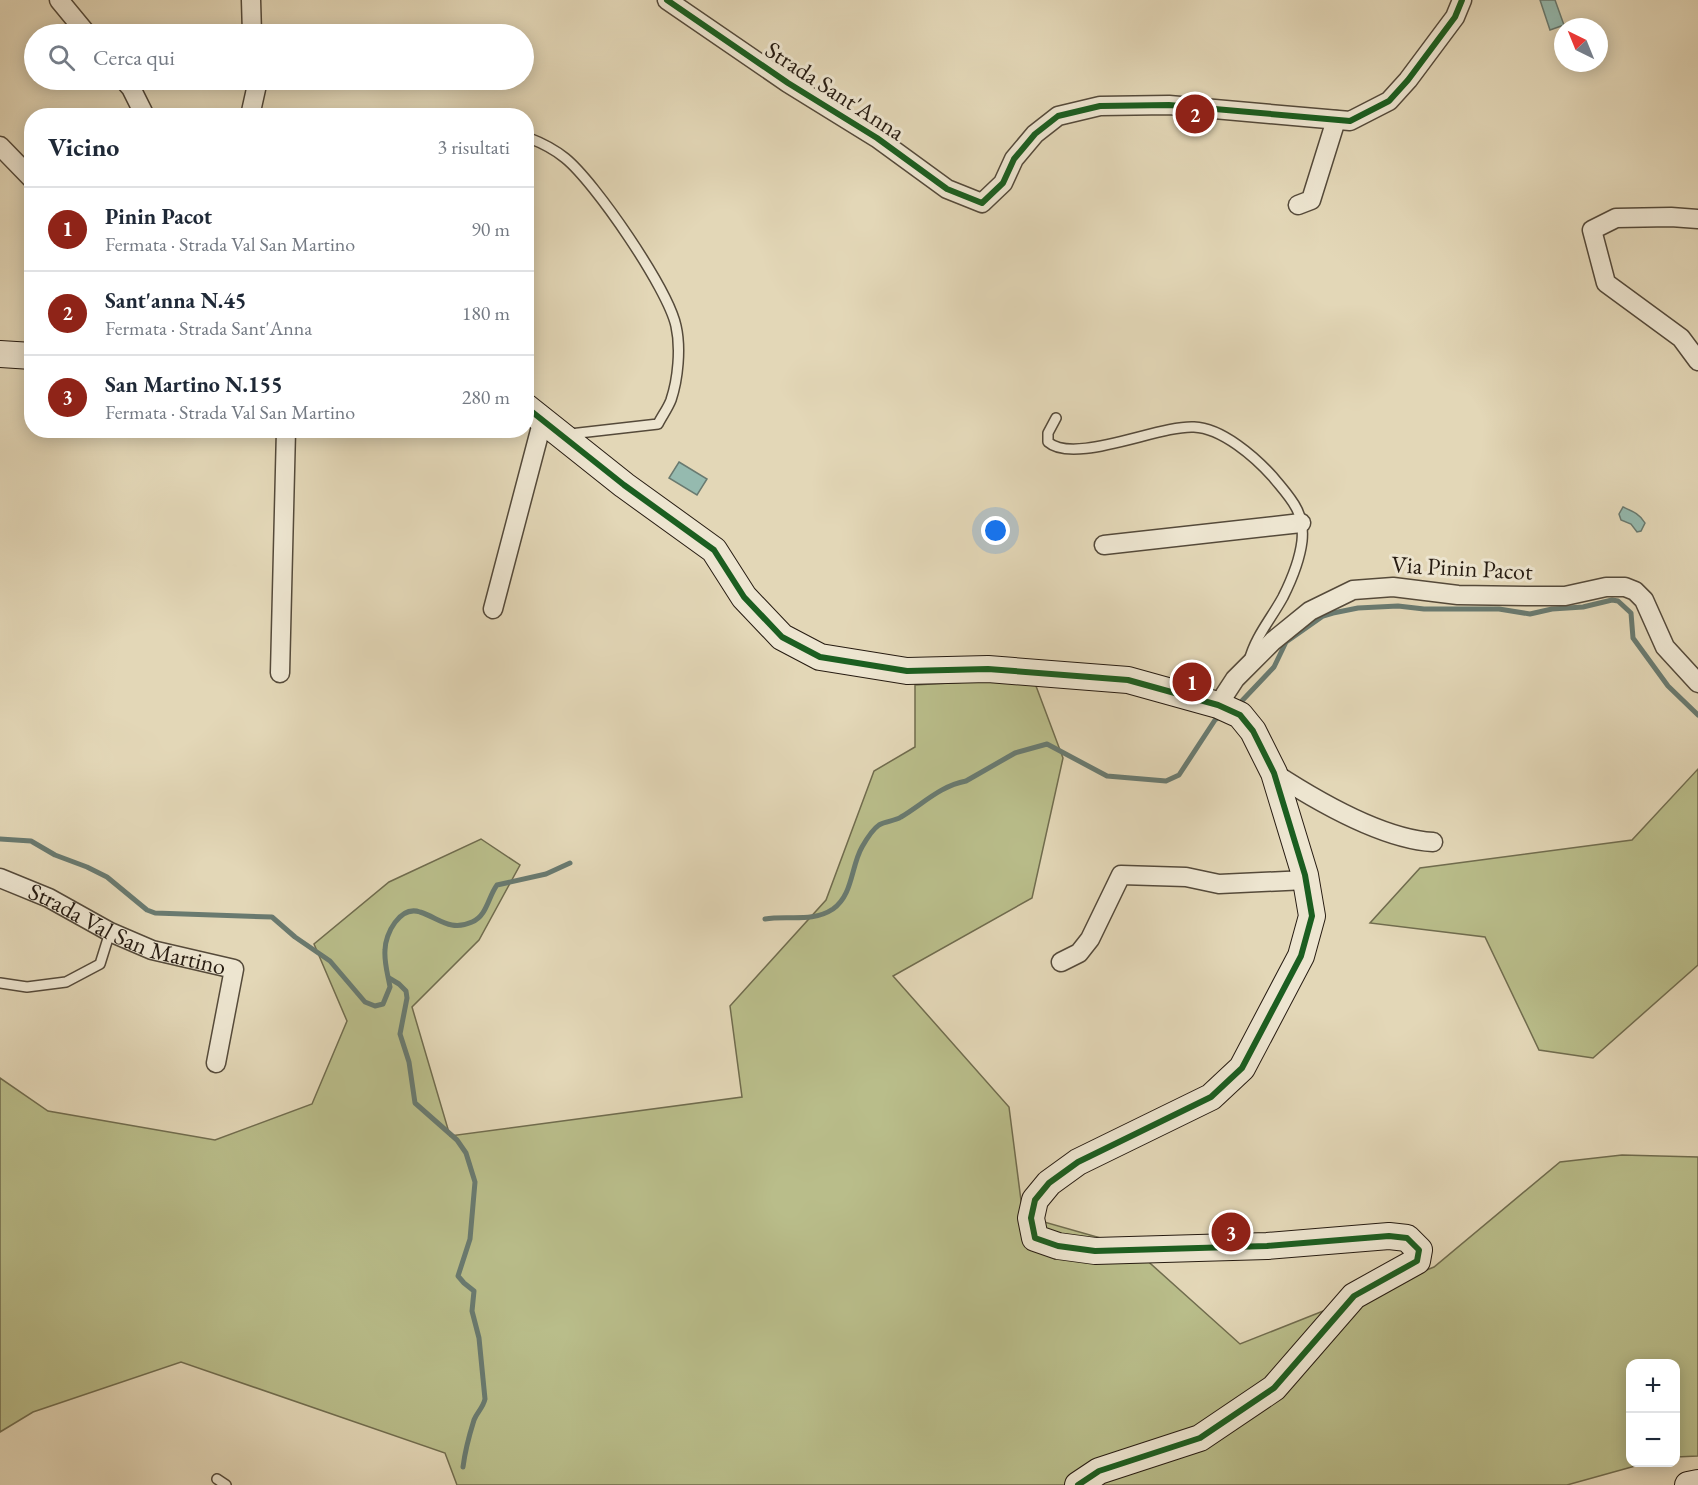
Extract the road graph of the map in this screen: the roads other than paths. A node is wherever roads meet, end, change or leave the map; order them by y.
1 (59, 0) edge
2 (251, 0) edge
3 (667, 0) edge
4 (1462, 0) edge
5 (79, 24) edge
6 (252, 24) edge
7 (132, 90) edge
8 (256, 90) edge
9 (141, 108) edge
10 (252, 108) edge
11 (1336, 120) junction
12 (534, 140) edge
13 (0, 146) edge
14 (24, 171) edge
15 (1298, 205) dead end
16 (1698, 219) edge
17 (0, 354) edge
18 (24, 356) edge
19 (1698, 362) edge
20 (535, 413) edge
21 (1056, 418) dead end
22 (563, 435) junction
23 (286, 438) edge
24 (530, 438) edge
25 (1301, 523) junction
26 (1104, 545) dead end
27 (493, 609) dead end
28 (1248, 666) junction
29 (280, 673) dead end
30 (1698, 683) edge
31 (1229, 710) junction
32 (1274, 773) junction
33 (1433, 842) dead end
34 (0, 878) edge
35 (1306, 880) junction
36 (110, 932) junction
37 (1061, 962) dead end
38 (0, 983) edge
39 (216, 1063) dead end
40 (217, 1479) dead end
41 (1698, 1483) edge
42 (226, 1485) edge
43 (1078, 1485) edge
44 (1688, 1485) edge

1 - 5 street
2 - 6 street
3 - 11 street, Strada Sant'Anna
4 - 11 street, Strada Sant'Anna
7 - 9 street
8 - 10 street
11 - 15 street
12 - 22 lane
13 - 14 street
16 - 19 street
17 - 18 street
20 - 22 street
21 - 25 lane
22 - 31 street
23 - 29 street
24 - 27 street
25 - 26 street
25 - 28 lane
28 - 30 street, Via Pinin Pacot
28 - 31 street, Via Pinin Pacot
31 - 32 street
32 - 33 street
32 - 35 street
34 - 36 street, Strada Val San Martino
35 - 37 street
35 - 43 street
36 - 38 lane
36 - 39 street, Strada Val San Martino
40 - 42 lane
41 - 44 street

